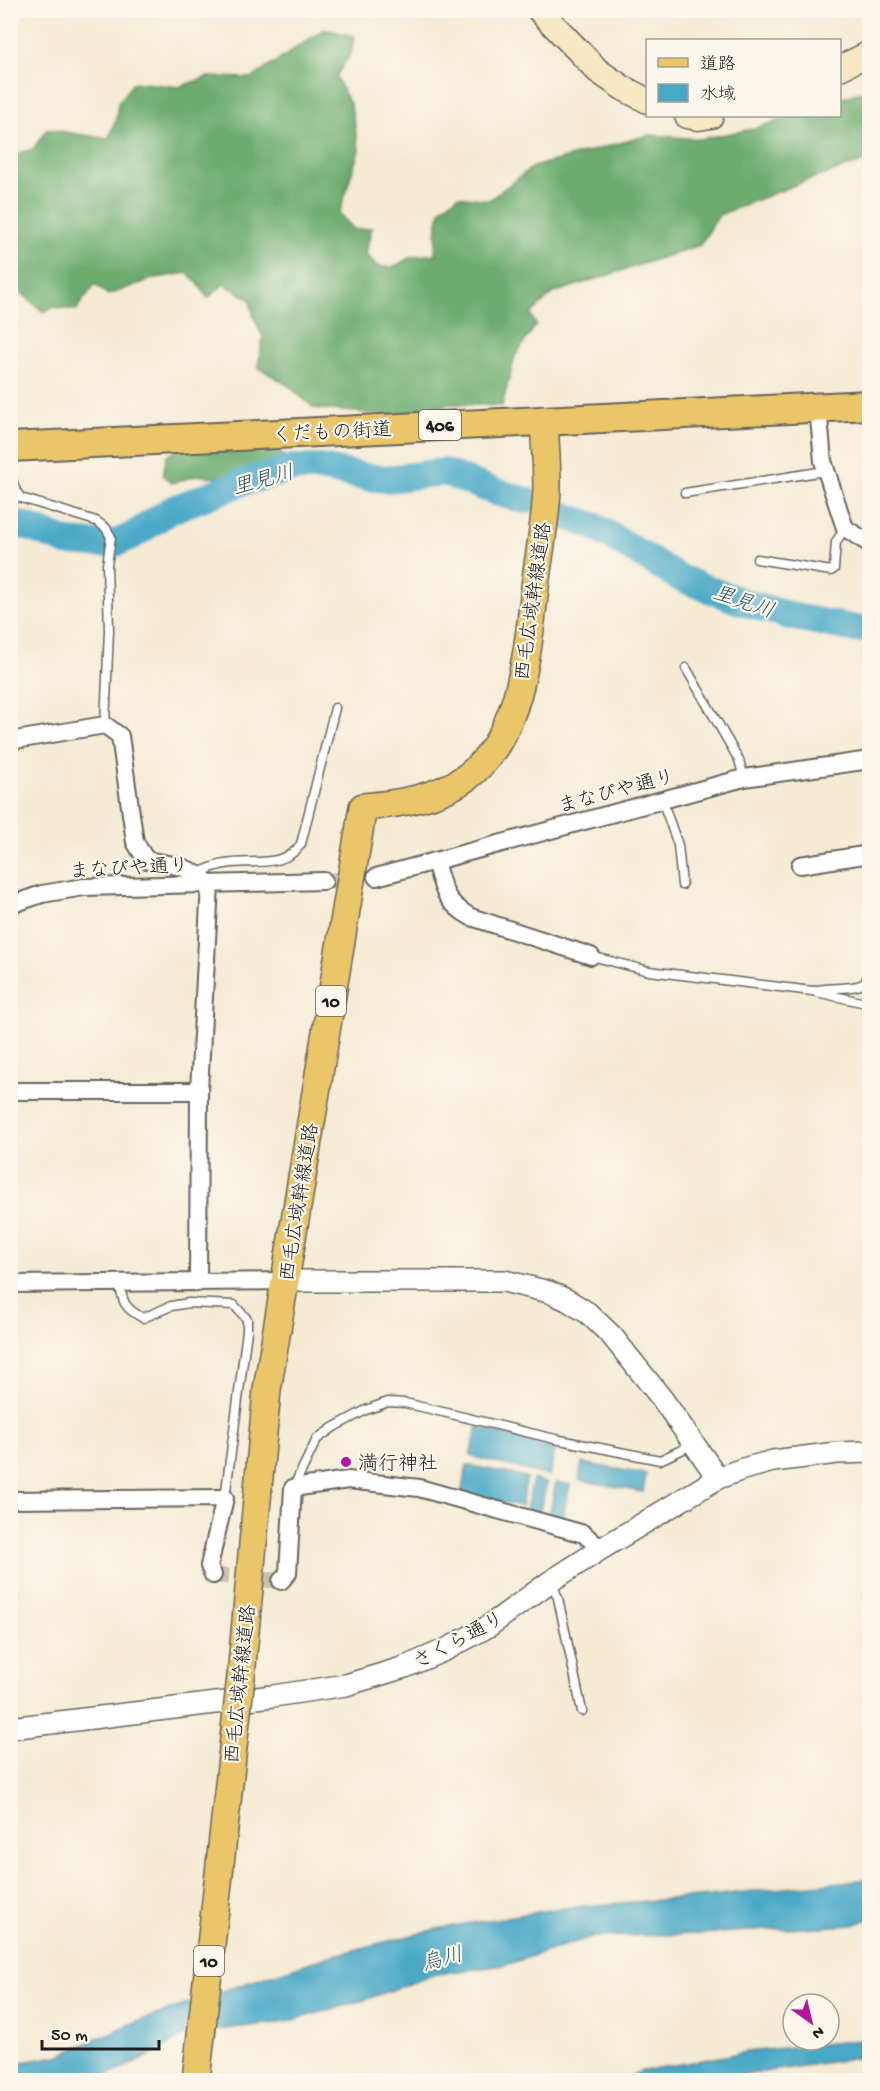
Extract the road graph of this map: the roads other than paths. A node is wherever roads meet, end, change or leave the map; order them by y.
1 (539, 10) edge
2 (870, 52) edge
3 (841, 67) edge
4 (646, 100) edge
5 (870, 405) edge
6 (818, 407) junction
7 (544, 420) junction
8 (11, 447) edge
9 (825, 471) junction
10 (685, 493) dead end
11 (845, 528) junction
12 (870, 544) edge
13 (757, 559) dead end
14 (686, 668) dead end
15 (334, 708) dead end
16 (105, 725) junction
17 (10, 741) edge
18 (870, 760) edge
19 (744, 778) junction
20 (662, 799) junction
21 (870, 855) edge
22 (435, 861) junction
23 (800, 865) dead end
24 (376, 877) tunnel mouth
25 (204, 878) junction
26 (324, 881) tunnel mouth
27 (682, 885) dead end
28 (10, 905) edge
29 (591, 956) joint
30 (870, 956) edge
31 (812, 991) junction
32 (870, 1004) edge
33 (10, 1091) edge
34 (199, 1091) junction
35 (284, 1281) junction
36 (119, 1282) junction
37 (198, 1283) junction
38 (10, 1284) edge
39 (695, 1444) junction
40 (870, 1452) edge
41 (718, 1478) junction
42 (293, 1488) junction
43 (225, 1498) junction
44 (10, 1500) edge
45 (601, 1549) junction
46 (213, 1575) dead end
47 (281, 1581) dead end
48 (551, 1581) junction
49 (582, 1711) dead end
50 (10, 1728) edge
51 (196, 2080) edge

1 - 4 main road
2 - 3 main road
5 - 6 highway, くだもの街道 / 406
6 - 7 highway, くだもの街道 / 406
6 - 9 street
7 - 8 highway, くだもの街道 / 406
7 - 35 main road, 西毛広域幹線道路 / 10
8 - 16 lane
9 - 10 lane
9 - 11 street
11 - 12 street
11 - 13 lane
14 - 19 lane
15 - 25 lane
16 - 17 street
16 - 25 street
18 - 19 street, まなびや通り
19 - 20 street, まなびや通り
20 - 22 street, まなびや通り
20 - 27 lane
21 - 23 street
22 - 24 street, まなびや通り
22 - 29 street
25 - 26 street, まなびや通り
25 - 28 street, まなびや通り
25 - 34 street
29 - 31 lane
30 - 31 lane
31 - 32 lane
33 - 34 street
34 - 37 street
35 - 37 street
35 - 39 street
35 - 51 main road, 西毛広域幹線道路 / 10, bridge
36 - 37 street
36 - 38 street
36 - 43 lane
39 - 41 street
39 - 42 lane
40 - 41 street, さくら通り
41 - 45 street, さくら通り
42 - 45 street
42 - 47 street
43 - 44 street
43 - 46 street
45 - 48 street, さくら通り
48 - 49 lane
48 - 50 street, さくら通り

